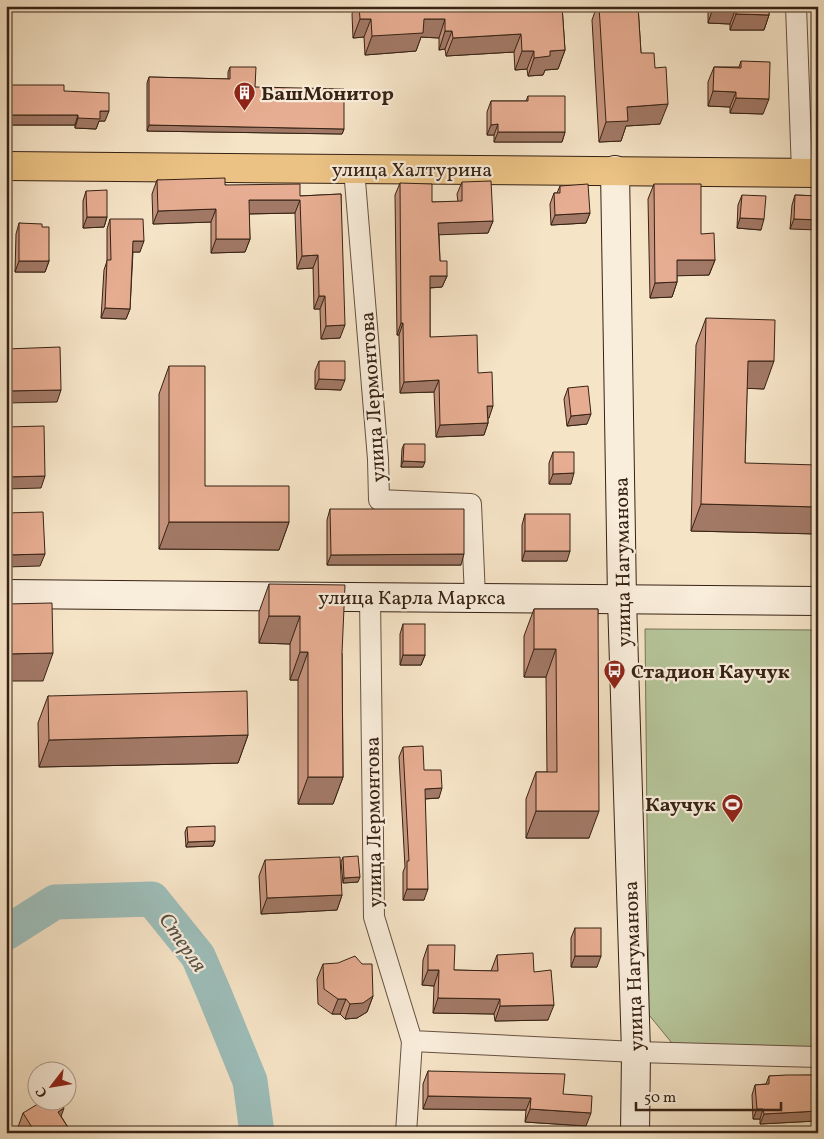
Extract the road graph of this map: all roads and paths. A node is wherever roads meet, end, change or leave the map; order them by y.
1 (796, 6) edge
2 (6, 166) edge
3 (354, 168) junction
4 (615, 170) junction
5 (810, 173) edge
6 (6, 594) edge
7 (370, 597) junction
8 (475, 597) junction
9 (622, 598) junction
10 (818, 601) edge
11 (412, 1041) junction
12 (636, 1052) junction
13 (818, 1057) edge
14 (406, 1133) edge
15 (635, 1133) edge

1 - 5 street
2 - 3 main road, улица Халтурина
3 - 4 main road, улица Халтурина
3 - 8 street, улица Лермонтова
4 - 5 main road, улица Халтурина
4 - 9 main road, улица Нагуманова
6 - 7 main road, улица Карла Маркса
7 - 8 main road, улица Карла Маркса
7 - 11 street, улица Лермонтова
8 - 9 main road, улица Карла Маркса
9 - 10 main road, улица Карла Маркса
9 - 12 main road, улица Нагуманова
11 - 12 street
11 - 14 street, улица Лермонтова
12 - 13 street
12 - 15 main road, улица Нагуманова

